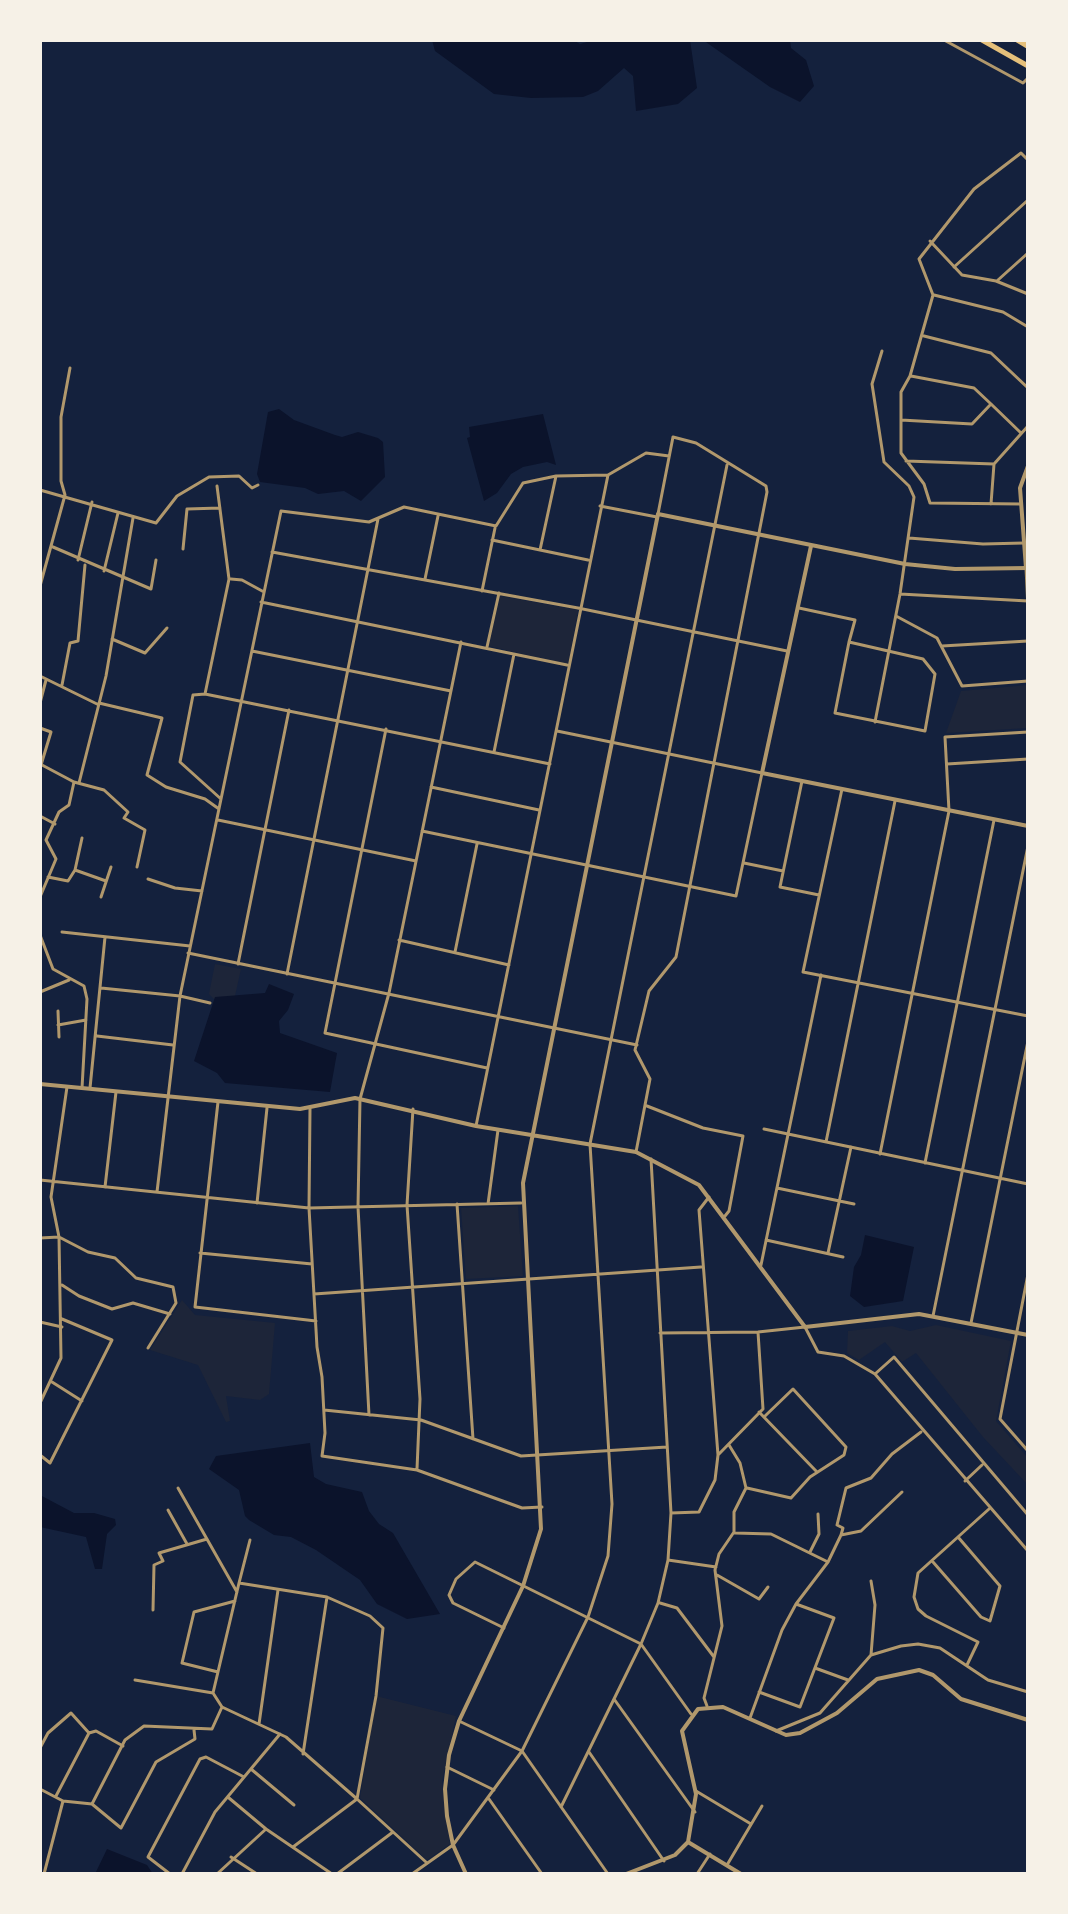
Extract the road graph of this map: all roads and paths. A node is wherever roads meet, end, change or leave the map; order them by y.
1 (944, 40) edge
2 (982, 40) edge
3 (1018, 40) edge
4 (1028, 46) edge
5 (1028, 66) edge
6 (1028, 79) edge
7 (1028, 160) edge
8 (1028, 200) edge
9 (930, 241) junction
10 (1028, 253) edge
11 (954, 267) junction
12 (996, 281) junction
13 (1028, 294) edge
14 (933, 295) junction
15 (1028, 327) edge
16 (923, 336) junction
17 (882, 351) dead end
18 (70, 368) dead end
19 (910, 376) junction
20 (1028, 388) edge
21 (991, 404) junction
22 (901, 420) junction
23 (1028, 426) edge
24 (1021, 433) junction
25 (669, 456) junction
26 (905, 461) junction
27 (994, 464) junction
28 (727, 465) junction
29 (1028, 466) edge
30 (608, 475) junction
31 (556, 476) junction
32 (258, 485) dead end
33 (217, 486) dead end
34 (40, 490) edge
35 (65, 495) junction
36 (92, 502) junction
37 (991, 504) junction
38 (1021, 504) junction
39 (600, 506) junction
40 (220, 508) junction
41 (118, 513) junction
42 (439, 514) junction
43 (658, 516) junction
44 (133, 518) junction
45 (378, 519) junction
46 (496, 526) junction
47 (714, 526) junction
48 (761, 535) junction
49 (909, 538) junction
50 (492, 540) junction
51 (1024, 543) junction
52 (52, 546) junction
53 (811, 546) junction
54 (183, 549) dead end
55 (540, 550) junction
56 (272, 552) junction
57 (78, 560) junction
58 (156, 560) dead end
59 (588, 560) junction
60 (85, 563) junction
61 (905, 564) junction
62 (368, 568) junction
63 (1027, 568) edge
64 (104, 571) junction
65 (121, 578) junction
66 (229, 579) junction
67 (425, 579) junction
68 (40, 586) edge
69 (482, 591) junction
70 (264, 592) junction
71 (499, 593) junction
72 (900, 594) junction
73 (1028, 601) edge
74 (261, 602) junction
75 (799, 607) junction
76 (578, 608) junction
77 (1028, 609) edge
78 (896, 616) junction
79 (636, 620) junction
80 (357, 621) junction
81 (167, 628) dead end
82 (692, 632) junction
83 (112, 639) junction
84 (1028, 641) edge
85 (461, 642) junction
86 (739, 642) junction
87 (849, 642) junction
88 (942, 646) junction
89 (487, 647) junction
90 (889, 650) junction
91 (252, 651) junction
92 (789, 652) junction
93 (514, 653) junction
94 (568, 665) junction
95 (347, 671) junction
96 (40, 676) edge
97 (46, 680) junction
98 (1028, 681) edge
99 (62, 685) junction
100 (451, 691) junction
101 (205, 694) junction
102 (242, 702) junction
103 (40, 703) edge
104 (98, 704) junction
105 (289, 710) junction
106 (338, 721) junction
107 (875, 722) junction
108 (40, 728) edge
109 (386, 729) junction
110 (556, 731) junction
111 (1028, 732) edge
112 (441, 741) junction
113 (612, 742) junction
114 (494, 752) junction
115 (667, 753) junction
116 (1028, 759) edge
117 (715, 763) junction
118 (40, 764) edge
119 (550, 764) junction
120 (947, 764) junction
121 (762, 773) junction
122 (802, 781) junction
123 (77, 782) junction
124 (431, 787) junction
125 (842, 789) junction
126 (222, 800) junction
127 (895, 800) junction
128 (220, 809) junction
129 (539, 810) junction
130 (949, 811) junction
131 (40, 816) edge
132 (218, 820) junction
133 (994, 820) junction
134 (55, 824) junction
135 (1028, 826) edge
136 (265, 830) junction
137 (422, 831) junction
138 (82, 838) dead end
139 (313, 840) junction
140 (477, 844) junction
141 (1028, 846) edge
142 (361, 850) junction
143 (530, 856) junction
144 (416, 861) junction
145 (743, 862) junction
146 (111, 867) dead end
147 (137, 867) dead end
148 (587, 867) junction
149 (75, 870) junction
150 (783, 871) junction
151 (48, 877) junction
152 (643, 878) junction
153 (148, 879) dead end
154 (106, 881) junction
155 (690, 887) junction
156 (202, 891) junction
157 (819, 895) junction
158 (40, 897) edge
159 (101, 897) dead end
160 (62, 932) dead end
161 (40, 935) edge
162 (105, 937) junction
163 (399, 940) junction
164 (190, 946) junction
165 (455, 952) junction
166 (188, 953) junction
167 (238, 964) junction
168 (509, 965) junction
169 (287, 974) junction
170 (821, 975) junction
171 (69, 980) junction
172 (333, 983) junction
173 (858, 983) junction
174 (101, 988) junction
175 (40, 992) edge
176 (389, 993) junction
177 (912, 994) junction
178 (180, 996) junction
179 (210, 1003) dead end
180 (958, 1003) junction
181 (994, 1010) junction
182 (58, 1011) dead end
183 (1028, 1016) edge
184 (498, 1017) junction
185 (86, 1020) junction
186 (58, 1025) junction
187 (553, 1028) junction
188 (96, 1036) junction
189 (59, 1037) dead end
190 (610, 1039) junction
191 (1028, 1041) edge
192 (376, 1044) junction
193 (173, 1045) junction
194 (637, 1045) junction
195 (487, 1068) junction
196 (40, 1084) edge
197 (67, 1087) junction
198 (82, 1088) junction
199 (90, 1089) junction
200 (116, 1092) junction
201 (166, 1097) junction
202 (360, 1099) junction
203 (218, 1102) junction
204 (647, 1106) junction
205 (267, 1108) junction
206 (310, 1109) junction
207 (413, 1109) junction
208 (476, 1126) junction
209 (764, 1129) dead end
210 (498, 1130) junction
211 (789, 1134) junction
212 (532, 1136) junction
213 (826, 1142) junction
214 (590, 1144) junction
215 (851, 1147) junction
216 (636, 1152) junction
217 (880, 1154) junction
218 (650, 1158) junction
219 (925, 1163) junction
220 (963, 1170) junction
221 (1001, 1178) junction
222 (40, 1180) edge
223 (54, 1181) junction
224 (1028, 1184) edge
225 (105, 1187) junction
226 (777, 1188) junction
227 (157, 1192) junction
228 (206, 1197) junction
229 (709, 1197) junction
230 (839, 1201) junction
231 (257, 1203) junction
232 (521, 1203) junction
233 (457, 1204) junction
234 (488, 1204) junction
235 (854, 1204) dead end
236 (407, 1205) junction
237 (358, 1207) junction
238 (309, 1208) junction
239 (725, 1216) junction
240 (59, 1237) junction
241 (40, 1238) edge
242 (766, 1240) junction
243 (200, 1253) junction
244 (828, 1253) junction
245 (843, 1257) dead end
246 (312, 1264) junction
247 (761, 1265) junction
248 (701, 1267) junction
249 (656, 1270) junction
250 (1028, 1274) edge
251 (595, 1275) junction
252 (526, 1278) junction
253 (463, 1282) junction
254 (62, 1285) junction
255 (412, 1286) junction
256 (364, 1291) junction
257 (314, 1294) junction
258 (170, 1314) junction
259 (933, 1316) junction
260 (62, 1319) junction
261 (316, 1321) junction
262 (40, 1322) edge
263 (971, 1324) junction
264 (62, 1327) junction
265 (805, 1327) junction
266 (758, 1332) junction
267 (1016, 1332) junction
268 (660, 1333) junction
269 (708, 1333) junction
270 (1028, 1335) edge
271 (148, 1348) dead end
272 (875, 1374) junction
273 (52, 1382) junction
274 (82, 1401) junction
275 (40, 1403) edge
276 (324, 1410) junction
277 (759, 1412) junction
278 (369, 1415) junction
279 (764, 1417) junction
280 (421, 1420) junction
281 (921, 1432) junction
282 (473, 1439) junction
283 (729, 1445) junction
284 (667, 1447) junction
285 (1028, 1451) edge
286 (608, 1452) junction
287 (40, 1455) edge
288 (718, 1455) junction
289 (537, 1456) junction
290 (982, 1465) junction
291 (417, 1470) junction
292 (817, 1472) junction
293 (965, 1481) junction
294 (178, 1488) dead end
295 (746, 1488) junction
296 (902, 1492) dead end
297 (542, 1507) junction
298 (989, 1509) junction
299 (168, 1510) dead end
300 (671, 1513) junction
301 (818, 1514) dead end
302 (1028, 1515) edge
303 (734, 1532) junction
304 (841, 1535) junction
305 (958, 1537) junction
306 (207, 1539) junction
307 (250, 1540) dead end
308 (187, 1544) junction
309 (1028, 1551) edge
310 (810, 1553) junction
311 (668, 1560) junction
312 (932, 1561) junction
313 (828, 1562) junction
314 (716, 1567) junction
315 (716, 1574) junction
316 (871, 1581) dead end
317 (239, 1583) junction
318 (523, 1586) junction
319 (768, 1587) dead end
320 (278, 1590) junction
321 (237, 1592) junction
322 (327, 1597) junction
323 (235, 1601) junction
324 (658, 1603) junction
325 (796, 1604) junction
326 (153, 1610) dead end
327 (588, 1617) junction
328 (504, 1628) junction
329 (641, 1644) junction
330 (871, 1655) junction
331 (714, 1657) junction
332 (967, 1665) junction
333 (815, 1668) junction
334 (218, 1672) junction
335 (135, 1680) dead end
336 (848, 1680) junction
337 (759, 1692) junction
338 (1028, 1692) edge
339 (213, 1693) junction
340 (614, 1699) junction
341 (707, 1706) junction
342 (222, 1707) junction
343 (691, 1714) junction
344 (750, 1718) junction
345 (1028, 1720) edge
346 (459, 1721) junction
347 (259, 1724) junction
348 (194, 1730) junction
349 (776, 1731) junction
350 (89, 1733) junction
351 (280, 1734) junction
352 (123, 1746) junction
353 (40, 1748) edge
354 (522, 1751) junction
355 (589, 1752) junction
356 (303, 1754) junction
357 (447, 1767) junction
358 (251, 1769) junction
359 (244, 1777) junction
360 (40, 1789) edge
361 (494, 1790) junction
362 (696, 1791) junction
363 (56, 1797) junction
364 (228, 1797) junction
365 (489, 1798) junction
366 (357, 1799) junction
367 (63, 1801) junction
368 (92, 1804) junction
369 (294, 1805) dead end
370 (762, 1806) dead end
371 (561, 1807) junction
372 (695, 1812) junction
373 (751, 1824) junction
374 (266, 1829) junction
375 (393, 1832) junction
376 (688, 1842) junction
377 (453, 1845) junction
378 (293, 1847) junction
379 (710, 1854) junction
380 (231, 1857) junction
381 (664, 1861) junction
382 (427, 1863) junction
383 (727, 1865) junction
384 (44, 1874) edge
385 (170, 1874) edge
386 (182, 1874) edge
387 (217, 1874) edge
388 (257, 1874) edge
389 (335, 1874) edge
390 (412, 1874) edge
391 (466, 1874) edge
392 (542, 1874) edge
393 (608, 1874) edge
394 (626, 1874) edge
395 (697, 1874) edge
396 (741, 1874) edge

1 - 6 street
2 - 5 main road
3 - 4 highway
7 - 9 street
8 - 11 street
9 - 11 street
9 - 14 street
10 - 12 street
11 - 12 street
12 - 13 street
14 - 15 street
14 - 16 street
16 - 19 street
16 - 20 street
17 - 49 street
18 - 35 street
19 - 21 street
19 - 22 street
21 - 22 street
21 - 24 street
22 - 26 street
23 - 24 street
24 - 27 street
25 - 28 street
25 - 30 street
25 - 43 street
26 - 27 street
26 - 37 street
27 - 37 street
28 - 47 street
28 - 48 street
29 - 38 street
30 - 31 street
30 - 39 street
31 - 46 street
31 - 55 street
32 - 44 street
33 - 40 street
34 - 35 street
35 - 36 street
35 - 52 street
36 - 41 street
36 - 57 street
37 - 38 street
38 - 51 street
39 - 43 street
39 - 59 street
40 - 54 street
40 - 66 street
41 - 44 street
41 - 64 street
42 - 45 street
42 - 46 street
42 - 67 street
43 - 47 street
43 - 79 street
44 - 65 street
45 - 56 street
45 - 62 street
46 - 50 street
47 - 48 street
47 - 82 street
48 - 53 street
48 - 86 street
49 - 51 street
49 - 61 street
50 - 55 street
50 - 69 street
51 - 63 street
52 - 57 street
52 - 68 street
53 - 61 street
53 - 75 street
55 - 59 street
56 - 62 street
56 - 70 street
57 - 60 street
58 - 65 street
59 - 76 street
60 - 64 street
60 - 99 street
61 - 63 street
61 - 72 street
62 - 67 street
62 - 80 street
63 - 73 street
64 - 65 street
65 - 83 street
66 - 70 street
66 - 101 street
67 - 69 street
69 - 71 street
70 - 74 street
71 - 76 street
71 - 89 street
72 - 73 street
72 - 78 street
73 - 77 street
74 - 80 street
74 - 91 street
75 - 87 street
75 - 92 street
76 - 79 street
76 - 94 street
78 - 88 street
78 - 90 street
79 - 82 street
79 - 113 street
80 - 85 street
80 - 95 street
81 - 83 street
82 - 86 street
82 - 115 street
83 - 104 street
84 - 88 street
85 - 89 street
85 - 100 street
86 - 92 street
86 - 117 street
87 - 90 street
87 - 107 street
88 - 98 street
89 - 93 street
90 - 107 street
90 - 107 street
91 - 95 street
91 - 102 street
92 - 121 street
93 - 94 street
93 - 114 street
94 - 110 street
95 - 100 street
95 - 106 street
96 - 97 street
97 - 99 street
97 - 103 street
99 - 104 street
100 - 112 street
101 - 102 street
101 - 126 street
102 - 105 street
102 - 126 street
104 - 123 street
104 - 128 street
105 - 106 street
105 - 136 street
106 - 109 street
106 - 139 street
108 - 118 street
109 - 112 street
109 - 142 street
110 - 113 street
110 - 119 street
111 - 120 street
112 - 114 street
112 - 124 street
113 - 115 street
113 - 148 street
114 - 119 street
115 - 117 street
115 - 152 street
116 - 120 street
117 - 121 street
117 - 155 street
118 - 123 street
119 - 129 street
120 - 130 street
121 - 122 street
121 - 145 street
122 - 125 street
122 - 150 street
123 - 134 street
123 - 147 street
124 - 129 street
124 - 137 street
125 - 127 street
125 - 157 street
126 - 128 street
127 - 130 street
127 - 173 street
128 - 132 street
129 - 143 street
130 - 133 street
130 - 177 street
131 - 134 street
132 - 136 street
132 - 156 street
133 - 135 street
133 - 180 street
134 - 151 street
136 - 139 street
136 - 167 street
137 - 140 street
137 - 144 street
138 - 149 street
139 - 142 street
139 - 169 street
140 - 143 street
140 - 165 street
141 - 181 street
142 - 144 street
142 - 172 street
143 - 148 street
143 - 168 street
144 - 163 street
145 - 150 street
145 - 155 street
146 - 154 street
148 - 152 street
148 - 187 street
149 - 151 street
149 - 154 street
150 - 157 street
151 - 158 street
152 - 155 street
152 - 190 street
153 - 156 street
154 - 159 street
155 - 194 street
156 - 164 street
157 - 170 street
160 - 162 street
161 - 171 street
162 - 164 street
162 - 174 street
163 - 165 street
163 - 176 street
164 - 166 street
165 - 168 street
166 - 167 street
166 - 178 street
167 - 169 street
168 - 184 street
169 - 172 street
170 - 173 street
170 - 211 street
171 - 175 street
171 - 185 street
172 - 176 street
172 - 192 street
173 - 177 street
173 - 213 street
174 - 178 street
174 - 188 street
176 - 184 street
176 - 192 street
177 - 180 street
177 - 217 street
178 - 179 street
178 - 193 street
180 - 181 street
180 - 219 street
181 - 183 street
181 - 220 street
182 - 186 street
184 - 187 street
184 - 195 street
185 - 186 street
185 - 198 street
186 - 189 street
187 - 190 street
187 - 212 street
188 - 193 street
188 - 199 street
190 - 194 street
190 - 214 street
191 - 221 street
192 - 195 street
192 - 202 street
193 - 201 street
194 - 204 street
195 - 208 street
196 - 197 street
197 - 198 street
197 - 223 street
198 - 199 street
199 - 200 street
200 - 201 street
200 - 225 street
201 - 203 street
201 - 227 street
202 - 206 street
202 - 207 street
202 - 237 street
203 - 205 street
203 - 228 street
204 - 216 street
204 - 239 street
205 - 206 street
205 - 231 street
206 - 238 street
207 - 208 street
207 - 236 street
208 - 210 street
209 - 211 street
210 - 212 street
210 - 234 street
211 - 213 street
211 - 226 street
212 - 214 street
212 - 232 street
213 - 215 street
214 - 216 street
214 - 251 street
215 - 217 street
215 - 230 street
216 - 218 street
217 - 219 street
218 - 229 street
218 - 249 street
219 - 220 street
220 - 221 street
220 - 259 street
221 - 224 street
221 - 263 street
222 - 223 street
223 - 225 street
223 - 240 street
225 - 227 street
226 - 230 street
226 - 242 street
227 - 228 street
228 - 231 street
228 - 243 street
229 - 239 street
229 - 248 street
230 - 235 street
230 - 244 street
231 - 238 street
232 - 234 street
232 - 252 street
233 - 234 street
233 - 236 street
233 - 253 street
236 - 237 street
236 - 255 street
237 - 238 street
237 - 256 street
238 - 246 street
239 - 247 street
240 - 241 street
240 - 254 street
240 - 258 street
242 - 244 street
242 - 247 street
243 - 246 street
243 - 261 street
244 - 245 street
246 - 257 street
247 - 265 street
248 - 249 street
248 - 269 street
249 - 251 street
249 - 268 street
250 - 267 street
251 - 252 street
251 - 286 street
252 - 253 street
252 - 289 street
253 - 255 street
253 - 282 street
254 - 258 street
254 - 260 street
255 - 256 street
255 - 280 street
256 - 257 street
256 - 278 street
257 - 261 street
258 - 271 street
259 - 263 street
259 - 265 street
260 - 264 street
260 - 274 street
261 - 276 street
262 - 264 street
263 - 267 street
264 - 273 street
265 - 266 street
265 - 272 street
266 - 269 street
266 - 277 street
267 - 270 street
267 - 285 street
268 - 269 street
268 - 284 street
269 - 288 street
272 - 281 street
272 - 290 street
273 - 274 street
273 - 275 street
274 - 287 street
276 - 278 street
276 - 291 street
277 - 279 street
277 - 283 street
278 - 280 street
279 - 292 street
279 - 292 street
280 - 282 street
280 - 291 street
281 - 293 street
281 - 304 street
282 - 289 street
283 - 288 street
283 - 295 street
284 - 286 street
284 - 300 street
286 - 289 street
286 - 327 street
288 - 300 street
289 - 297 street
290 - 293 street
290 - 302 street
291 - 297 street
292 - 295 street
293 - 298 street
294 - 306 street
295 - 303 street
296 - 304 street
297 - 318 street
298 - 305 street
298 - 309 street
299 - 308 street
300 - 311 street
301 - 310 street
303 - 310 street
303 - 314 street
304 - 313 street
305 - 312 street
305 - 312 street
306 - 308 street
306 - 321 street
307 - 317 street
308 - 326 street
310 - 313 street
311 - 314 street
311 - 324 street
312 - 332 street
313 - 325 street
314 - 315 street
315 - 319 street
315 - 331 street
316 - 330 street
317 - 320 street
317 - 321 street
318 - 327 street
318 - 328 street
318 - 328 street
320 - 322 street
320 - 347 street
321 - 323 street
322 - 356 street
322 - 366 street
323 - 334 street
323 - 334 street
324 - 329 street
324 - 331 street
325 - 333 street
325 - 337 street
327 - 329 street
327 - 354 street
328 - 346 street
329 - 340 street
329 - 343 street
330 - 332 street
330 - 336 street
331 - 341 street
332 - 338 street
333 - 336 street
333 - 337 street
334 - 339 street
335 - 339 street
336 - 349 street
337 - 344 street
339 - 342 street
340 - 355 street
340 - 372 street
341 - 343 street
341 - 344 street
342 - 347 street
342 - 348 street
343 - 362 street
344 - 349 street
345 - 349 street
346 - 354 street
346 - 357 street
347 - 351 street
348 - 352 street
348 - 368 street
350 - 352 street
350 - 353 street
350 - 363 street
351 - 356 street
351 - 358 street
352 - 368 street
354 - 361 street
354 - 371 street
355 - 371 street
355 - 381 street
356 - 366 street
357 - 361 street
357 - 377 street
358 - 359 street
358 - 369 street
359 - 364 street
359 - 385 street
360 - 363 street
361 - 365 street
362 - 372 street
362 - 373 street
363 - 367 street
364 - 374 street
364 - 386 street
365 - 377 street
365 - 392 street
366 - 375 street
366 - 378 street
367 - 368 street
367 - 384 street
370 - 373 street
371 - 393 street
372 - 376 street
373 - 383 street
374 - 378 street
374 - 380 street
375 - 382 street
375 - 389 street
376 - 379 street
376 - 381 street
377 - 382 street
377 - 391 street
378 - 389 street
379 - 383 street
379 - 395 street
380 - 387 street
380 - 388 street
381 - 394 street
382 - 390 street
383 - 396 street

